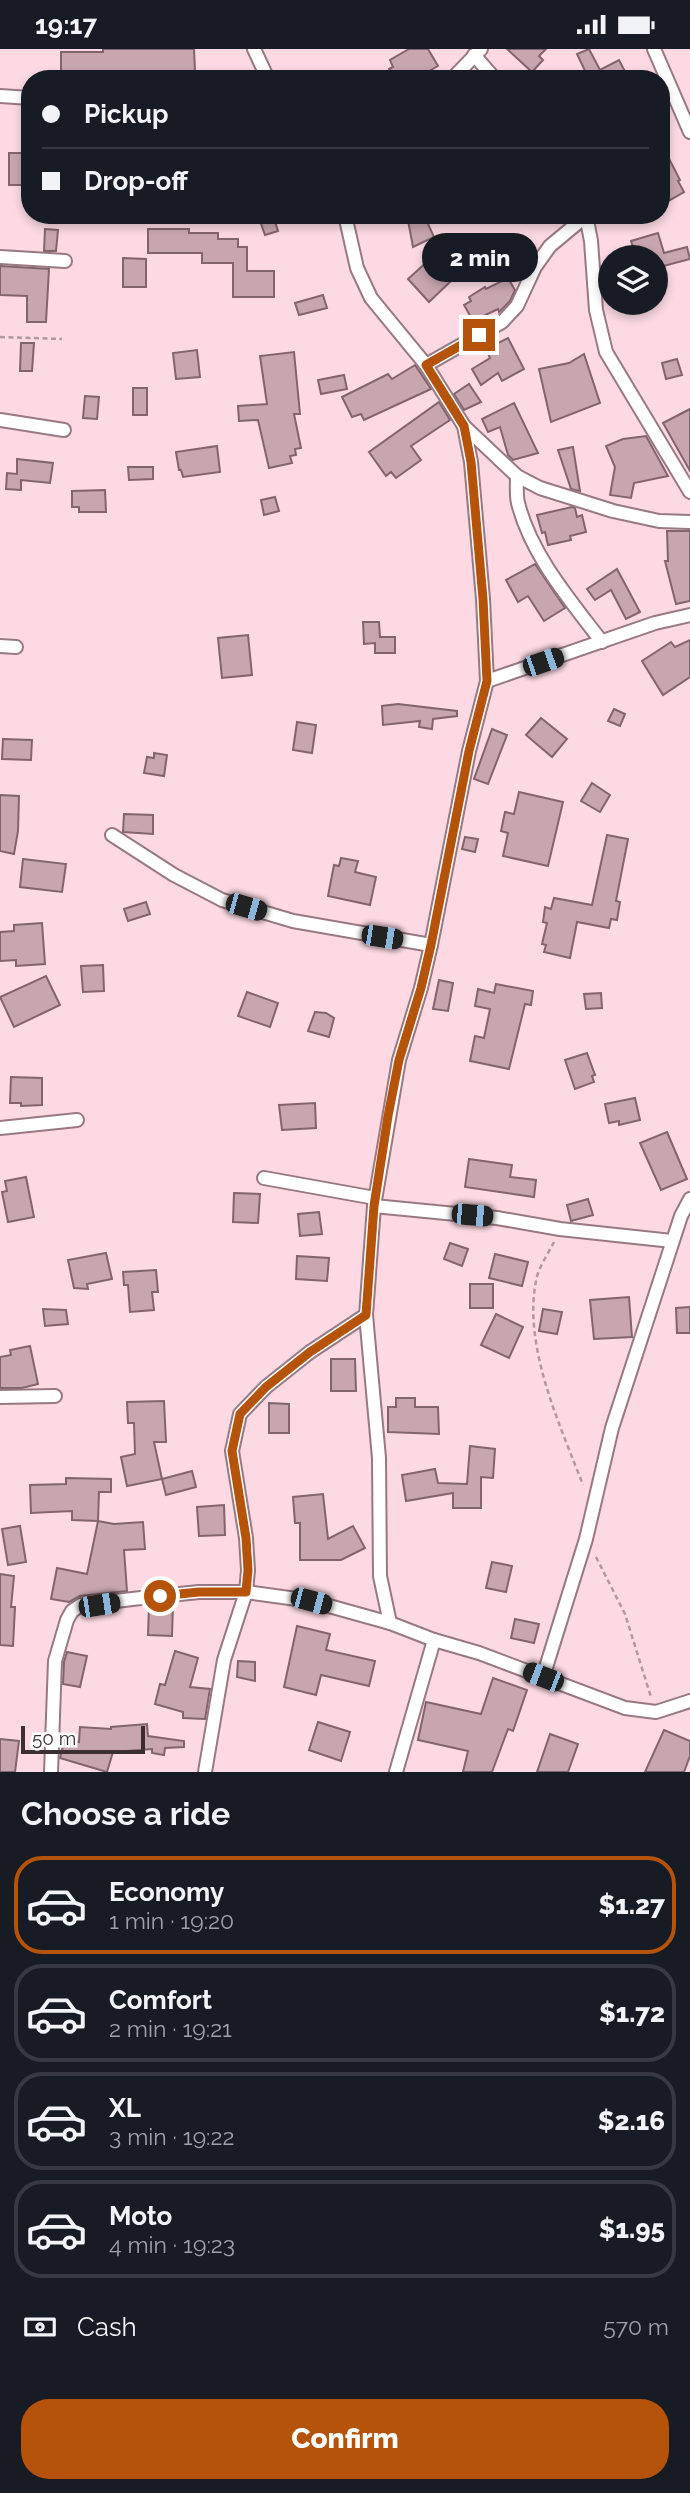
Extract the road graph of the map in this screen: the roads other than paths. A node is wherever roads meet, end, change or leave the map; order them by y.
1 (254, 49) edge
2 (654, 49) edge
3 (478, 52) edge
4 (264, 70) edge
5 (461, 70) edge
6 (489, 70) edge
7 (663, 70) edge
8 (670, 86) edge
9 (0, 96) edge
10 (21, 97) edge
11 (690, 132) edge
12 (347, 224) edge
13 (576, 224) edge
14 (588, 224) edge
15 (0, 257) edge
16 (65, 261) dead end
17 (426, 365) junction
18 (0, 420) edge
19 (464, 426) junction
20 (64, 430) dead end
21 (517, 476) junction
22 (690, 492) edge
23 (690, 522) edge
24 (690, 615) edge
25 (602, 642) junction
26 (0, 646) edge
27 (16, 647) dead end
28 (487, 681) junction
29 (112, 835) dead end
30 (431, 945) junction
31 (77, 1120) dead end
32 (0, 1128) edge
33 (264, 1178) dead end
34 (690, 1199) edge
35 (374, 1202) junction
36 (673, 1241) junction
37 (366, 1315) junction
38 (55, 1396) dead end
39 (0, 1397) edge
40 (246, 1592) junction
41 (390, 1623) junction
42 (434, 1640) junction
43 (543, 1677) junction
44 (690, 1701) edge
45 (51, 1772) edge
46 (205, 1772) edge
47 (397, 1772) edge

1 - 4 street
2 - 7 street
3 - 5 street
3 - 6 street
8 - 11 street
9 - 10 street
12 - 17 street
13 - 17 street
14 - 22 street
15 - 16 street
17 - 19 street
18 - 20 street
19 - 21 street
19 - 28 street
21 - 23 street
21 - 25 street
24 - 25 street
25 - 28 street
26 - 27 street
28 - 30 street
29 - 30 street
30 - 35 street
31 - 32 street
33 - 35 street
34 - 36 street
35 - 36 street
35 - 37 street
36 - 43 street
37 - 40 street
37 - 41 street
38 - 39 street
40 - 41 street
40 - 45 street
40 - 46 street
41 - 42 street
42 - 43 street
42 - 47 street
43 - 44 street

